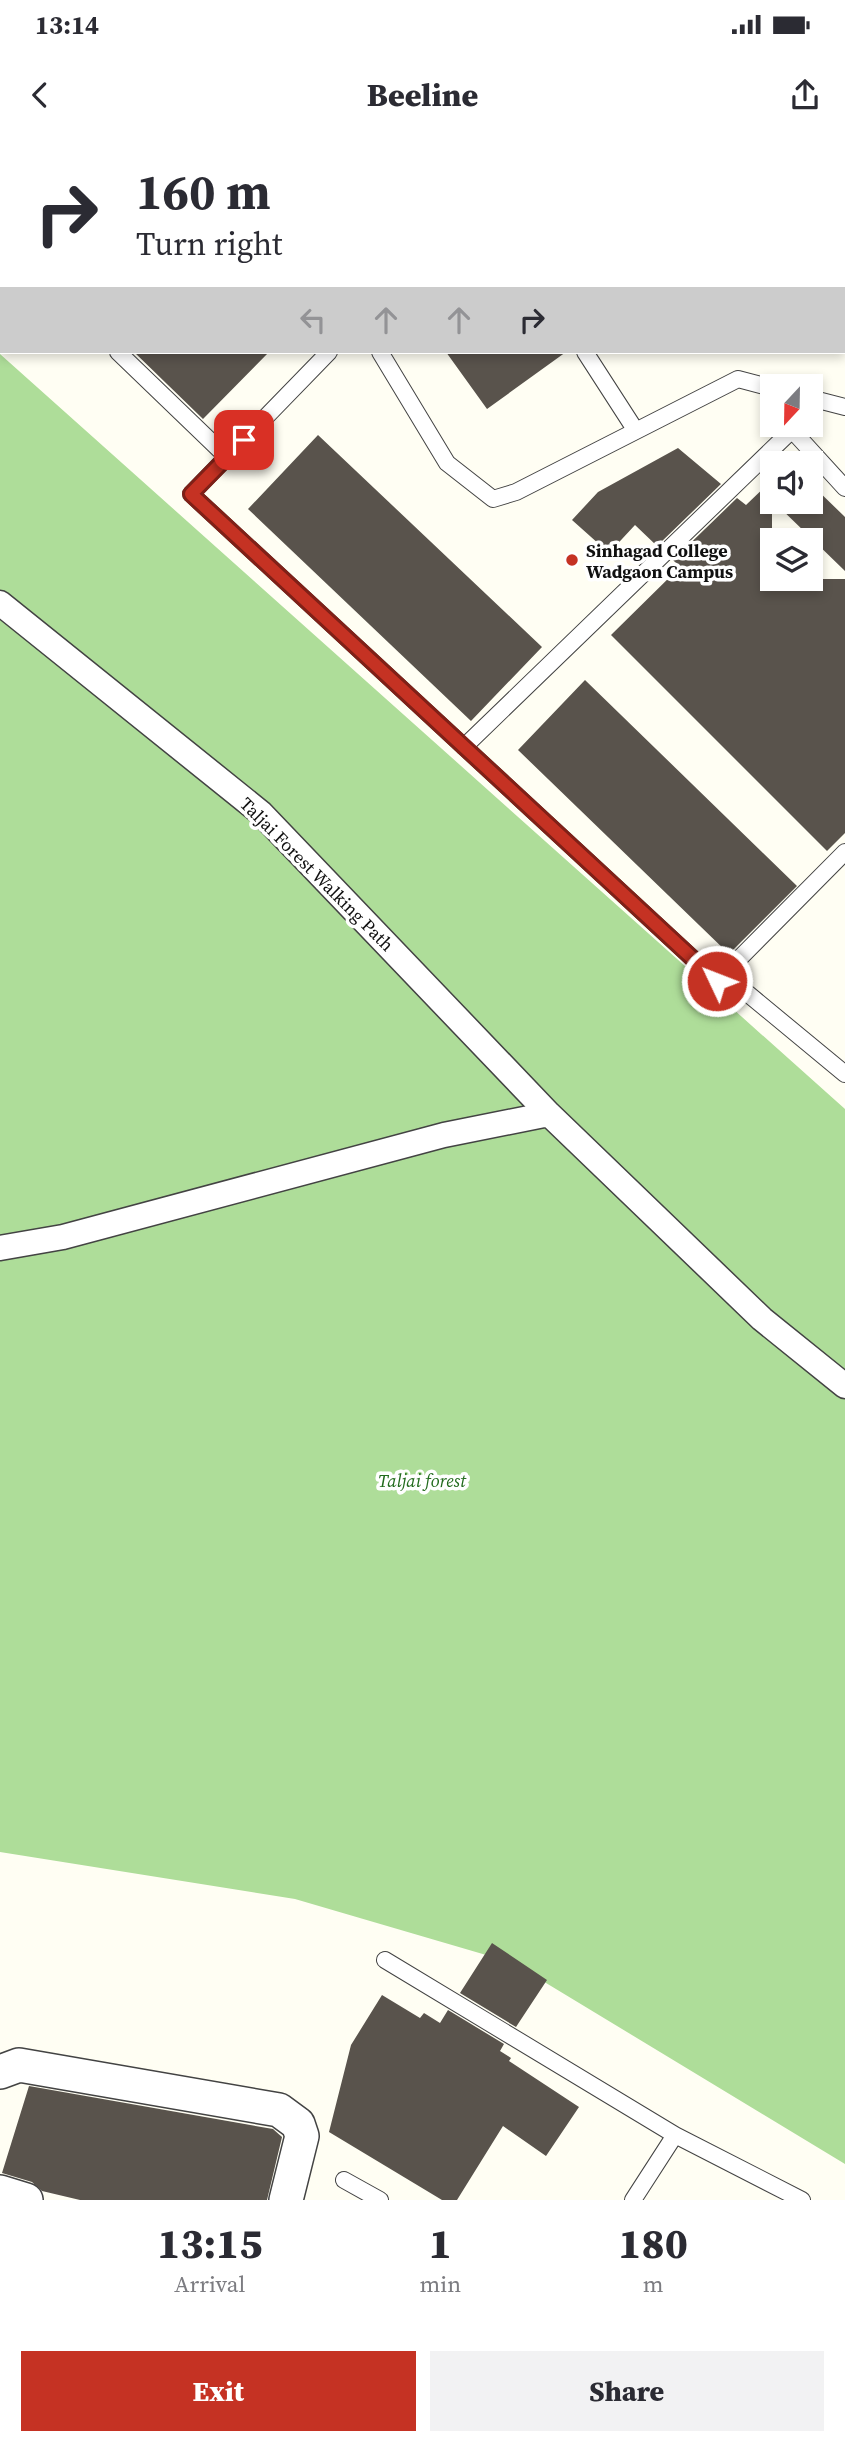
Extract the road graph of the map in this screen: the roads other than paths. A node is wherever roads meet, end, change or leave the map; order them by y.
1 (120, 354) edge
2 (327, 354) edge
3 (381, 354) edge
4 (586, 354) edge
5 (760, 385) edge
6 (823, 401) edge
7 (845, 407) edge
8 (636, 431) junction
9 (782, 438) edge
10 (801, 438) edge
11 (227, 457) junction
12 (845, 488) edge
13 (0, 603) edge
14 (464, 747) junction
15 (845, 852) edge
16 (747, 993) dead end
17 (845, 1074) edge
18 (549, 1114) junction
19 (0, 1248) edge
20 (845, 1386) edge
21 (385, 1960) dead end
22 (0, 2072) edge
23 (675, 2135) junction
24 (344, 2180) dead end
25 (0, 2192) edge
26 (26, 2200) edge
27 (286, 2200) edge
28 (380, 2200) edge
29 (633, 2200) edge
30 (802, 2200) edge

1 - 11 lane
2 - 11 lane
3 - 8 lane
4 - 8 lane
5 - 8 lane
6 - 7 lane
9 - 14 lane
10 - 12 lane
11 - 14 lane
13 - 18 street, Taljai Forest Walking Path
14 - 15 lane
16 - 17 lane
18 - 19 street
18 - 20 street, Taljai Forest Walking Path
21 - 23 lane
22 - 27 street
23 - 29 lane
23 - 30 lane
24 - 28 lane
25 - 26 street

